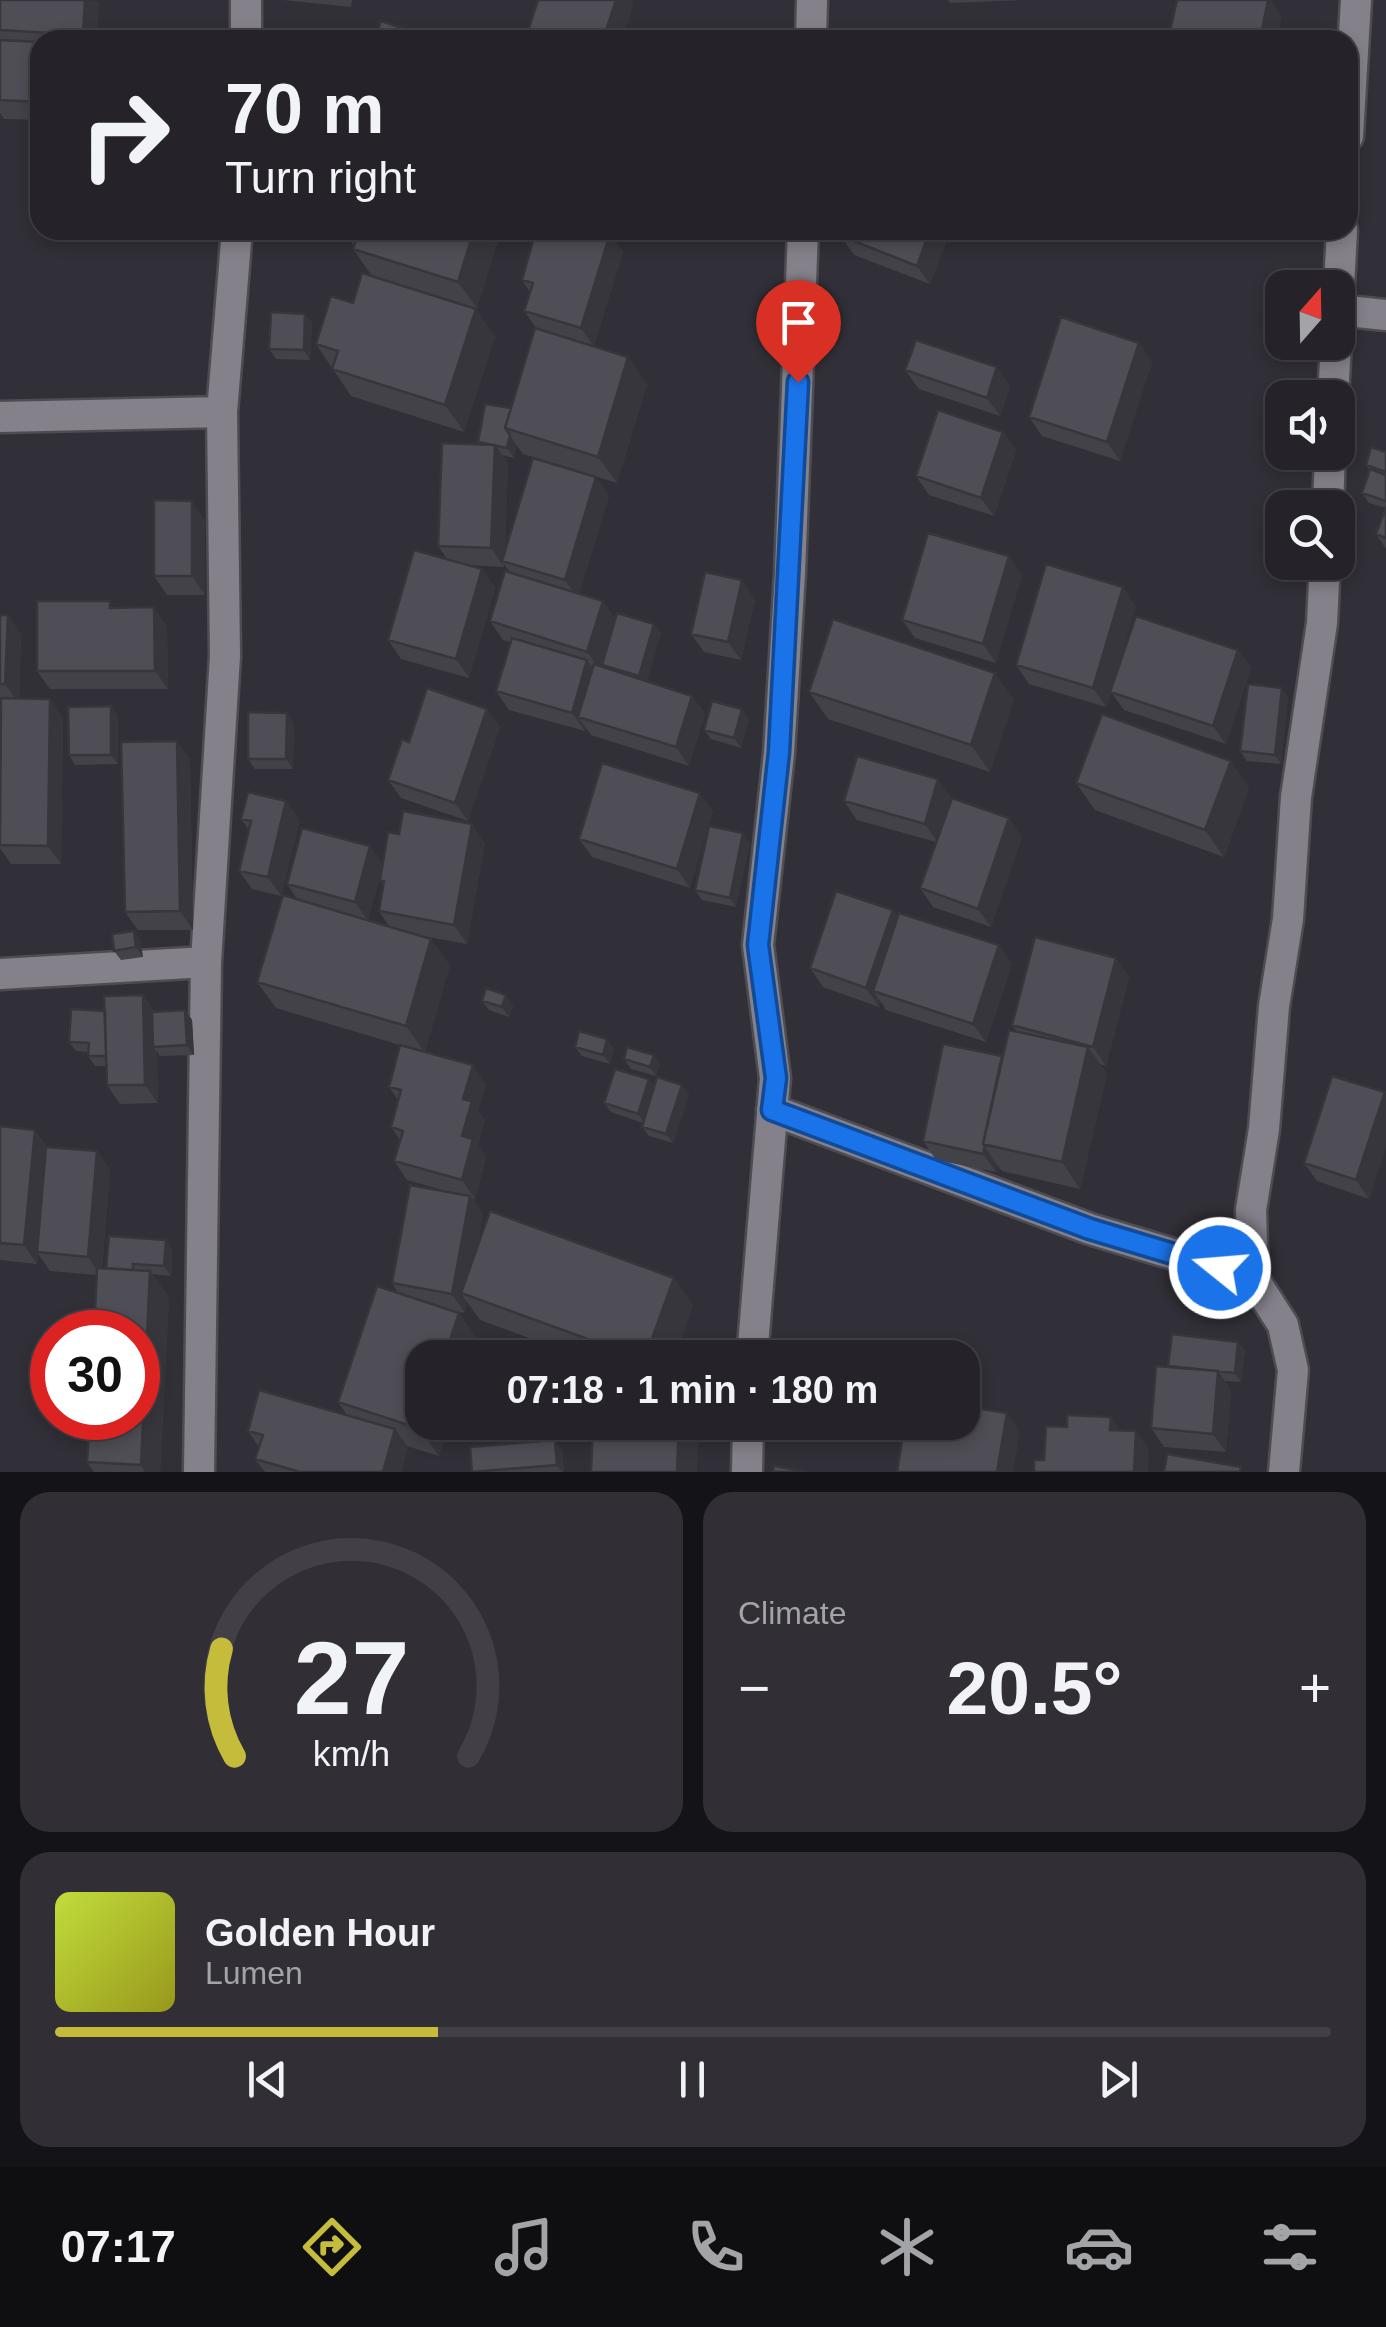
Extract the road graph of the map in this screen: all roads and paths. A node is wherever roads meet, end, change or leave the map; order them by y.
1 (246, 0) edge
2 (812, 0) edge
3 (1356, 0) edge
4 (246, 30) edge
5 (810, 30) edge
6 (1354, 30) edge
7 (236, 240) edge
8 (803, 240) edge
9 (1341, 240) edge
10 (1340, 270) edge
11 (1355, 310) edge
12 (1386, 315) edge
13 (222, 412) junction
14 (0, 417) edge
15 (1324, 580) edge
16 (206, 962) junction
17 (0, 974) edge
18 (772, 1110) junction
19 (1253, 1278) junction
20 (753, 1340) edge
21 (748, 1440) edge
22 (199, 1472) edge
23 (747, 1472) edge
24 (1284, 1472) edge

1 - 4 street
2 - 5 street
3 - 6 street
7 - 13 street
8 - 18 street
9 - 10 street
11 - 12 street
13 - 14 street
13 - 16 street
15 - 19 street
16 - 17 street
16 - 22 street
18 - 19 street
18 - 20 street
19 - 24 street
21 - 23 street

